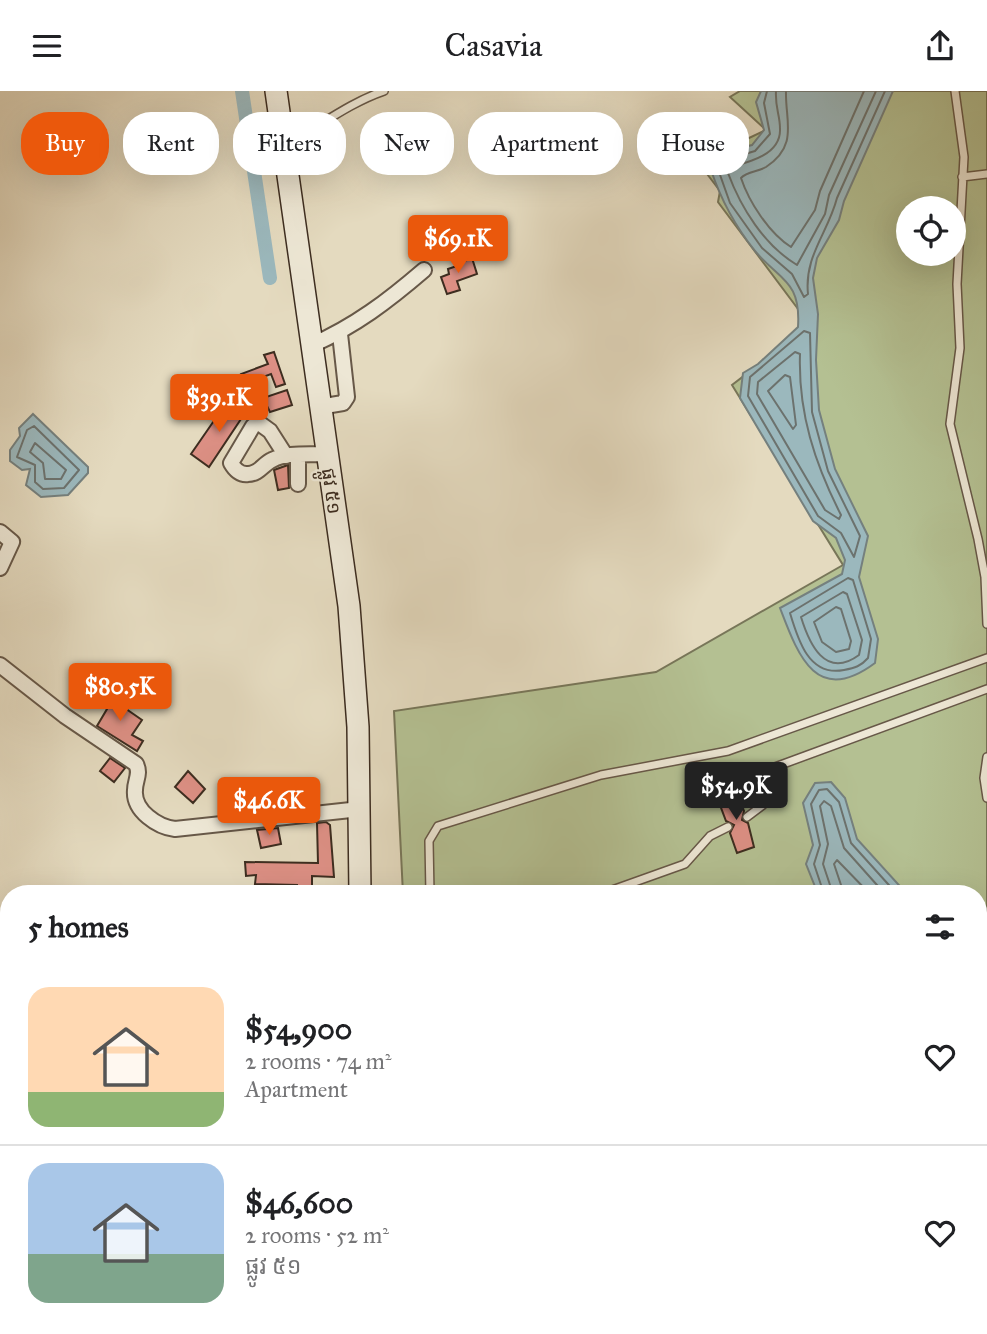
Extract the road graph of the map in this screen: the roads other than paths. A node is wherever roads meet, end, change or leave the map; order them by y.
1 (276, 91) edge
2 (352, 91) edge
3 (384, 91) edge
4 (955, 91) edge
5 (355, 101) junction
6 (279, 112) edge
7 (340, 112) edge
8 (987, 174) edge
9 (291, 175) edge
10 (962, 177) junction
11 (424, 270) dead end
12 (328, 338) junction
13 (332, 405) junction
14 (327, 454) junction
15 (298, 484) dead end
16 (0, 532) edge
17 (0, 568) edge
18 (987, 624) edge
19 (987, 658) edge
20 (0, 665) edge
21 (987, 689) edge
22 (987, 757) edge
23 (987, 798) edge
24 (360, 809) junction
25 (747, 817) dead end
26 (728, 827) dead end
27 (360, 885) edge
28 (430, 885) edge
29 (626, 885) edge

1 - 6 main road, ផ្លូវ ៥១
2 - 5 lane
3 - 5 lane
4 - 10 lane
5 - 7 lane
8 - 10 lane
9 - 12 main road, ផ្លូវ ៥១
10 - 18 lane
11 - 12 street
12 - 13 main road, ផ្លូវ ៥១
12 - 13 street
13 - 14 main road, ផ្លូវ ៥១
14 - 15 street
14 - 24 main road, ផ្លូវ ៥១
16 - 17 street
19 - 28 lane
20 - 24 street
21 - 25 lane
22 - 23 lane
24 - 27 main road, ផ្លូវ ៥១
26 - 29 lane

